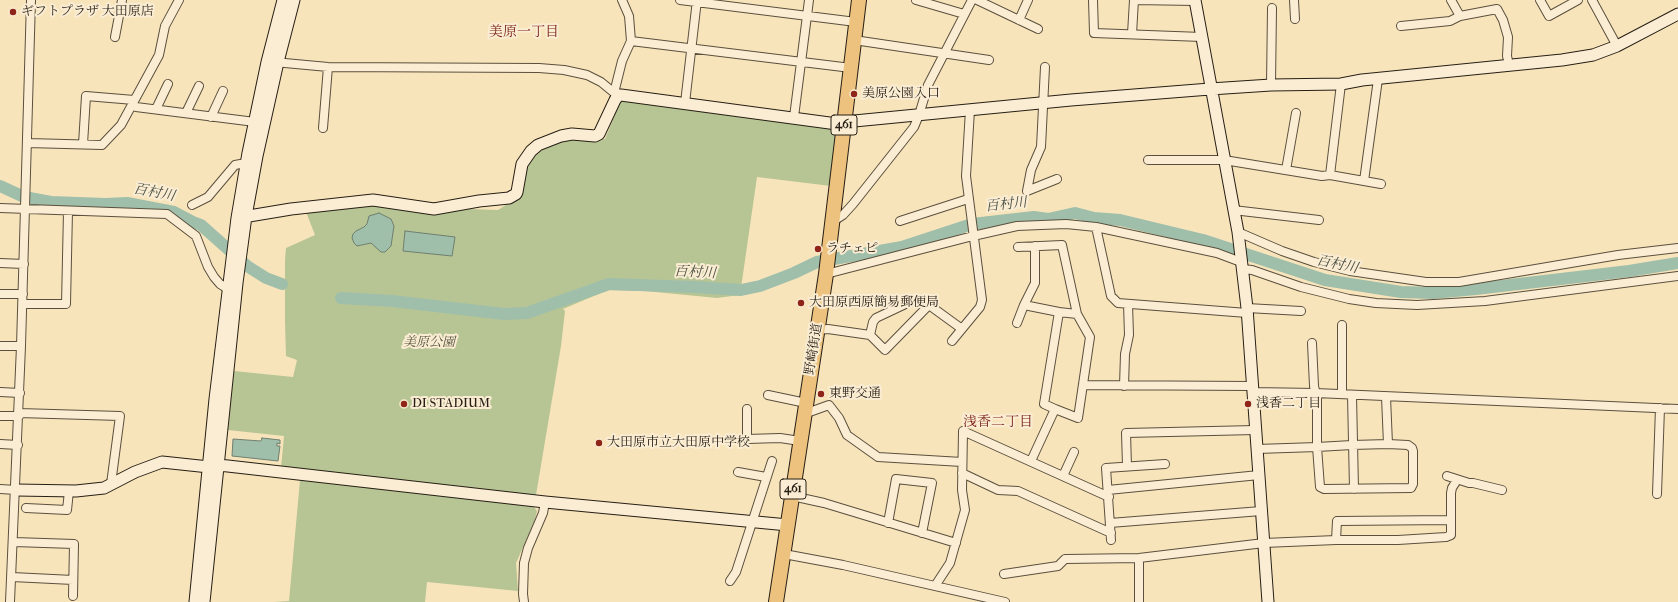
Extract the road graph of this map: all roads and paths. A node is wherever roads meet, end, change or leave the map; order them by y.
1 (31, 0) edge
2 (122, 0) edge
3 (180, 0) edge
4 (283, 0) edge
5 (294, 0) edge
6 (622, 0) edge
7 (680, 0) edge
8 (808, 0) edge
9 (859, 0) edge
10 (916, 0) edge
11 (972, 0) edge
12 (977, 0) edge
13 (1028, 0) edge
14 (1093, 0) edge
15 (1294, 0) edge
16 (1451, 0) edge
17 (1540, 0) edge
18 (1578, 0) edge
19 (1592, 0) edge
20 (697, 1) edge
21 (1195, 1) edge
22 (741, 4) edge
23 (1272, 8) dead end
24 (964, 14) junction
25 (1678, 14) edge
26 (807, 16) junction
27 (1460, 16) junction
28 (1295, 19) dead end
29 (1020, 20) junction
30 (856, 22) junction
31 (1401, 26) dead end
32 (1038, 29) dead end
33 (1132, 34) junction
34 (115, 37) dead end
35 (1202, 37) junction
36 (854, 40) junction
37 (631, 41) junction
38 (1617, 46) junction
39 (691, 48) junction
40 (944, 54) junction
41 (989, 60) dead end
42 (272, 62) junction
43 (801, 62) junction
44 (1509, 65) junction
45 (328, 67) junction
46 (1045, 67) dead end
47 (851, 68) junction
48 (1378, 79) junction
49 (168, 84) dead end
50 (1341, 84) junction
51 (1271, 85) junction
52 (199, 86) dead end
53 (1210, 89) junction
54 (223, 91) dead end
55 (618, 96) junction
56 (135, 103) junction
57 (685, 103) junction
58 (1043, 103) junction
59 (156, 109) junction
60 (970, 110) junction
61 (186, 113) junction
62 (1296, 113) dead end
63 (919, 115) junction
64 (211, 117) junction
65 (794, 117) junction
66 (255, 122) junction
67 (844, 122) junction
68 (323, 128) dead end
69 (28, 143) junction
70 (83, 144) junction
71 (1148, 160) dead end
72 (1224, 160) junction
73 (246, 163) junction
74 (1286, 170) junction
75 (1330, 175) junction
76 (1057, 180) dead end
77 (1364, 181) junction
78 (1381, 184) dead end
79 (968, 198) junction
80 (192, 205) dead end
81 (26, 206) junction
82 (0, 208) edge
83 (1233, 210) junction
84 (68, 211) junction
85 (242, 217) junction
86 (900, 220) dead end
87 (1318, 220) dead end
88 (832, 222) junction
89 (1096, 227) junction
90 (973, 235) junction
91 (1238, 236) junction
92 (1035, 246) junction
93 (1018, 247) dead end
94 (1678, 248) edge
95 (1241, 262) junction
96 (0, 263) edge
97 (24, 264) junction
98 (235, 266) junction
99 (827, 270) junction
100 (1678, 276) edge
101 (228, 289) junction
102 (0, 294) edge
103 (23, 294) junction
104 (23, 304) junction
105 (1128, 304) junction
106 (929, 305) junction
107 (1024, 305) junction
108 (1247, 311) junction
109 (1301, 311) dead end
110 (1059, 312) junction
111 (1076, 314) junction
112 (1017, 323) dead end
113 (1342, 325) dead end
114 (962, 329) junction
115 (817, 330) junction
116 (870, 336) junction
117 (952, 341) dead end
118 (1312, 343) dead end
119 (0, 346) edge
120 (21, 346) junction
121 (1083, 385) junction
122 (1124, 386) junction
123 (1252, 389) junction
124 (0, 392) edge
125 (20, 393) junction
126 (1316, 393) junction
127 (1342, 394) junction
128 (768, 395) dead end
129 (1352, 395) junction
130 (1386, 396) junction
131 (1660, 408) junction
132 (747, 409) dead end
133 (805, 409) junction
134 (1055, 409) junction
135 (1678, 409) edge
136 (19, 414) junction
137 (0, 416) edge
138 (1255, 430) junction
139 (800, 442) junction
140 (0, 444) edge
141 (1388, 444) junction
142 (18, 445) junction
143 (1352, 445) junction
144 (1317, 447) junction
145 (1257, 448) junction
146 (1074, 452) dead end
147 (772, 461) dead end
148 (1031, 461) junction
149 (962, 462) junction
150 (1164, 464) dead end
151 (214, 466) junction
152 (1127, 466) junction
153 (738, 472) dead end
154 (962, 473) junction
155 (1258, 475) junction
156 (1063, 476) junction
157 (1447, 476) dead end
158 (766, 477) junction
159 (1457, 480) junction
160 (111, 484) junction
161 (0, 489) edge
162 (1354, 489) junction
163 (16, 490) junction
164 (1502, 490) dead end
165 (69, 491) junction
166 (1109, 494) junction
167 (1657, 494) dead end
168 (792, 496) junction
169 (545, 502) junction
170 (26, 508) dead end
171 (1261, 511) junction
172 (1451, 520) junction
173 (753, 522) junction
174 (888, 523) junction
175 (1110, 523) junction
176 (788, 525) junction
177 (922, 533) junction
178 (1336, 540) junction
179 (14, 542) junction
180 (956, 543) junction
181 (1264, 543) junction
182 (784, 554) junction
183 (1138, 558) junction
184 (1004, 574) dead end
185 (12, 577) junction
186 (73, 580) junction
187 (730, 582) dead end
188 (935, 586) junction
189 (73, 596) dead end
190 (10, 602) edge
191 (195, 602) edge
192 (204, 602) edge
193 (524, 602) edge
194 (776, 602) edge
195 (1005, 602) edge
196 (1139, 602) edge
197 (1268, 602) edge

1 - 69 street
2 - 34 street
3 - 56 street
4 - 42 street
5 - 42 street
6 - 37 street
7 - 20 street
8 - 26 street
9 - 30 highway, 野崎街道 / 461
10 - 24 street
11 - 24 street
12 - 29 street
13 - 29 street
14 - 33 street
15 - 28 street
16 - 27 street
17 - 18 street
19 - 38 street
20 - 22 street
20 - 39 street
21 - 33 street
21 - 35 street
22 - 26 street
23 - 51 street
24 - 40 street
25 - 38 street
26 - 30 street
26 - 43 street
27 - 31 street
27 - 44 street
29 - 32 street
30 - 36 highway, 野崎街道 / 461
33 - 35 street
35 - 53 street
36 - 40 street
36 - 47 highway, 野崎街道 / 461
37 - 39 street
37 - 55 street
38 - 44 street
39 - 43 street
39 - 57 street
40 - 41 street
40 - 63 street
42 - 45 street
42 - 66 street
42 - 85 street
43 - 47 street
43 - 65 street
44 - 48 street
45 - 55 street
45 - 68 street
46 - 58 street
47 - 67 highway, 野崎街道 / 461
48 - 50 street
48 - 77 street
49 - 59 street
50 - 51 street
50 - 75 street
51 - 53 street
52 - 61 street
53 - 58 street
53 - 72 street
54 - 64 street
55 - 57 street
55 - 85 street
56 - 59 street
56 - 70 street
56 - 70 street
57 - 65 street
58 - 60 street
58 - 76 street
59 - 61 street
60 - 63 street
60 - 79 street
61 - 64 street
62 - 74 street
63 - 67 street
63 - 88 street
64 - 66 street
65 - 67 street
66 - 73 street
67 - 88 highway, 野崎街道 / 461
69 - 70 street
69 - 81 street
71 - 72 street
72 - 74 street
72 - 83 street
73 - 80 street
73 - 85 street
74 - 75 street
75 - 77 street
77 - 78 street
79 - 86 street
79 - 90 street
81 - 82 street
81 - 84 street
81 - 97 street
83 - 87 street
83 - 91 street
84 - 101 street
84 - 104 street
85 - 98 street
88 - 99 highway, 野崎街道 / 461
89 - 90 street
89 - 95 street
89 - 105 street
90 - 99 street
90 - 114 street
91 - 94 street
91 - 95 street
92 - 93 street
92 - 107 street
92 - 111 street
95 - 100 street
95 - 108 street
96 - 97 street
97 - 103 street
98 - 101 street
98 - 151 street
99 - 115 highway, 野崎街道 / 461
101 - 151 street
102 - 103 street
103 - 104 street
104 - 120 street
105 - 108 street
105 - 122 street
106 - 114 street
106 - 116 street
106 - 116 street
107 - 110 street
107 - 112 street
108 - 109 street
108 - 123 street
110 - 111 street
110 - 134 street
111 - 121 street
113 - 127 street
114 - 117 street
115 - 116 street
115 - 133 highway, 野崎街道 / 461
118 - 126 street
119 - 120 street
120 - 125 street
121 - 122 street
121 - 134 street
122 - 123 street
123 - 126 street
123 - 138 street
124 - 125 street
125 - 136 street
126 - 127 street
126 - 144 street
127 - 129 street
128 - 133 street
129 - 130 street
129 - 143 street
130 - 131 street
130 - 141 street
131 - 135 street
131 - 167 street
132 - 139 street
133 - 139 highway, 野崎街道 / 461
133 - 149 street
134 - 148 street
136 - 137 street
136 - 142 street
136 - 160 street
138 - 145 street
138 - 152 street
139 - 168 highway, 野崎街道 / 461
140 - 142 street
141 - 143 street
141 - 162 street
142 - 163 street
143 - 144 street
143 - 162 street
144 - 145 street
144 - 162 street
145 - 155 street
146 - 156 street
147 - 158 street
148 - 149 street
148 - 156 street
149 - 154 street
150 - 152 street
151 - 160 street
151 - 169 street
151 - 191 street
151 - 192 street
152 - 166 street
153 - 158 street
154 - 175 street
154 - 180 street
155 - 166 street
155 - 171 street
156 - 166 street
157 - 159 street
158 - 173 street
159 - 164 street
159 - 172 street
160 - 165 street
161 - 163 street
163 - 165 street
163 - 179 street
165 - 170 street
166 - 175 street
168 - 174 street
168 - 176 highway, 野崎街道 / 461
169 - 173 street
169 - 193 street
171 - 175 street
171 - 181 street
172 - 178 street
172 - 178 street
173 - 176 street
173 - 187 street
174 - 177 street
174 - 177 street
176 - 182 highway, 野崎街道 / 461
177 - 180 street
178 - 181 street
179 - 185 street
179 - 186 street
180 - 188 street
181 - 183 street
181 - 197 street
182 - 188 street
182 - 194 highway, 野崎街道 / 461
183 - 184 street
183 - 196 street
185 - 186 street
185 - 190 street
186 - 189 street
188 - 195 street

